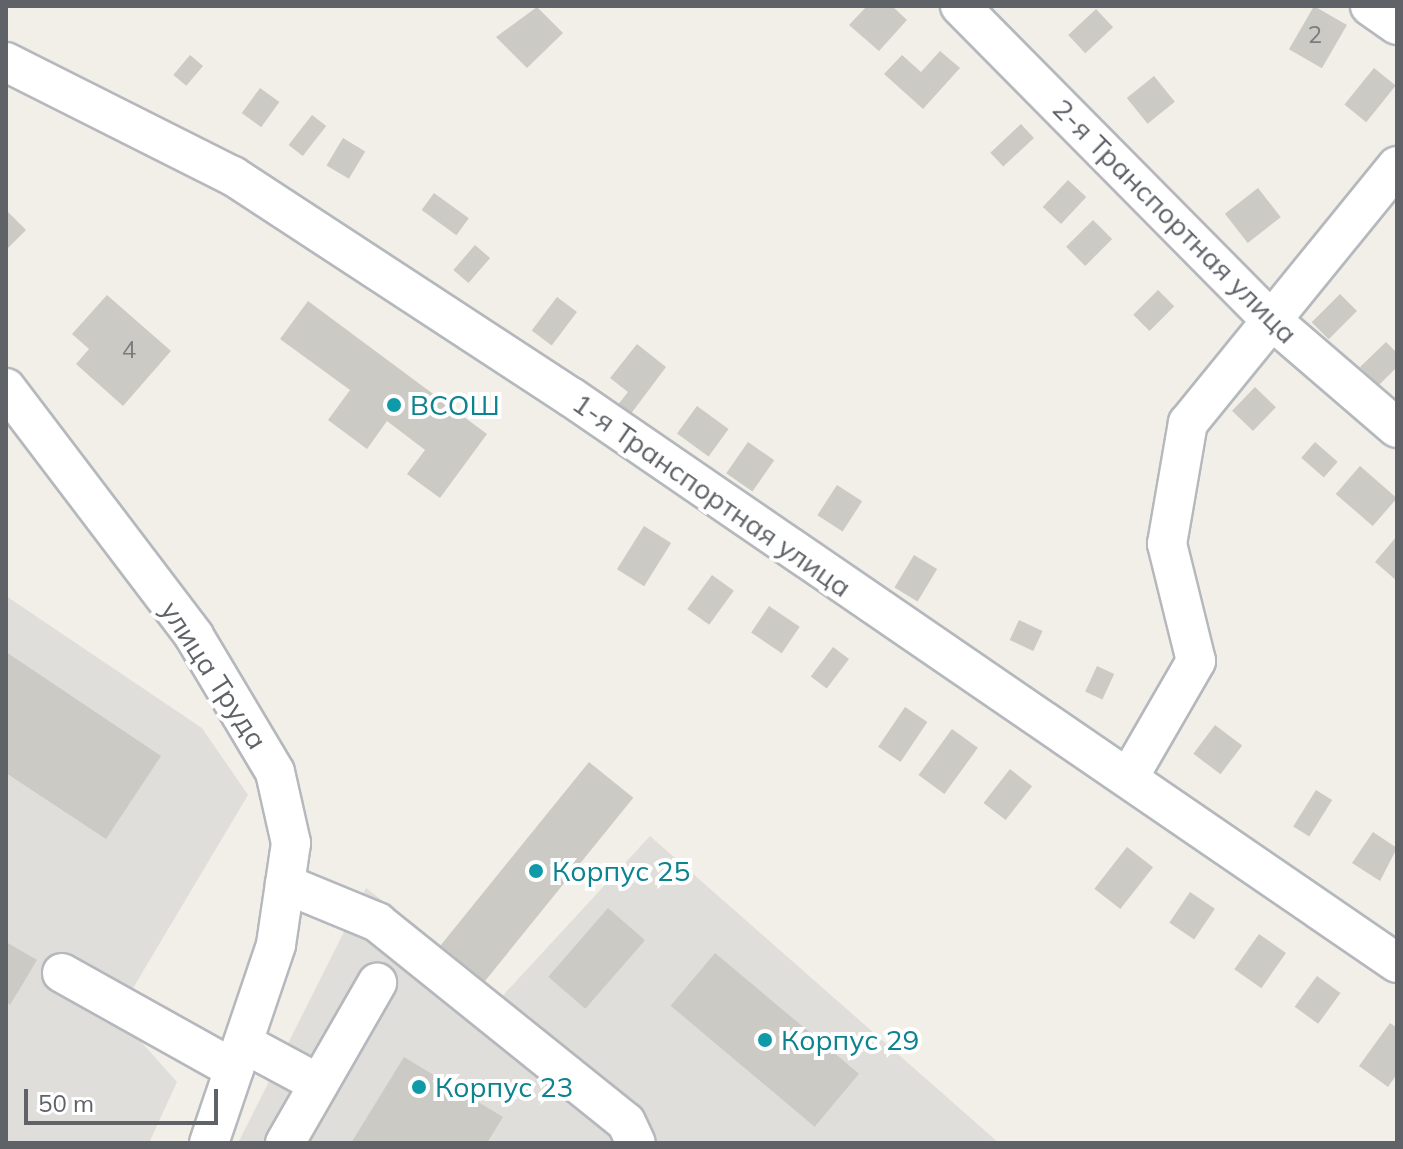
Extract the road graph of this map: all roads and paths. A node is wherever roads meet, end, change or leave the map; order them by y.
1 (960, 6) edge
2 (1370, 6) edge
3 (1397, 25) edge
4 (6, 62) edge
5 (1397, 166) edge
6 (1268, 317) junction
7 (6, 388) edge
8 (1397, 428) edge
9 (1129, 777) junction
10 (285, 884) junction
11 (1397, 963) edge
12 (62, 973) dead end
13 (377, 983) dead end
14 (239, 1056) junction
15 (319, 1084) junction
16 (209, 1143) edge
17 (285, 1143) edge
18 (636, 1143) edge

1 - 6 street, 2-я Транспортная улица
2 - 3 street
4 - 9 street, 1-я Транспортная улица
5 - 6 street
6 - 8 street, 2-я Транспортная улица
6 - 9 street
7 - 10 street, улица Труда
9 - 11 street, 1-я Транспортная улица
10 - 14 street, улица Труда
10 - 18 street
12 - 14 street
13 - 15 street
14 - 15 street
14 - 16 street, улица Труда
15 - 17 street

